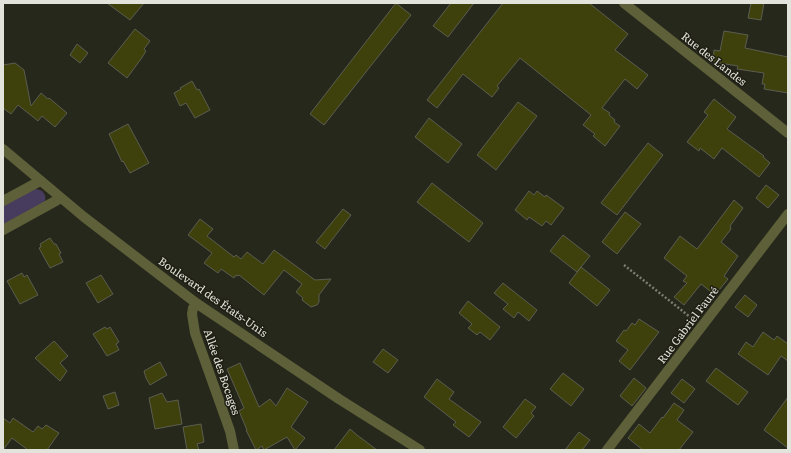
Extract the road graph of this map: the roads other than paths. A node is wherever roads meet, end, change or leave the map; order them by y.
1 (624, 3) edge
2 (788, 133) edge
3 (3, 149) edge
4 (40, 181) junction
5 (61, 198) junction
6 (3, 201) edge
7 (788, 214) edge
8 (3, 230) edge
9 (196, 303) junction
10 (234, 450) edge
11 (420, 450) edge
12 (608, 450) edge

1 - 2 street, Rue des Landes
3 - 4 street, Boulevard des États-Unis
4 - 5 street, Boulevard des États-Unis
4 - 6 street
5 - 8 street
5 - 9 street, Boulevard des États-Unis
7 - 12 street, Rue Gabriel Fauré
9 - 10 street, Allée des Bocages
9 - 11 street, Boulevard des États-Unis

